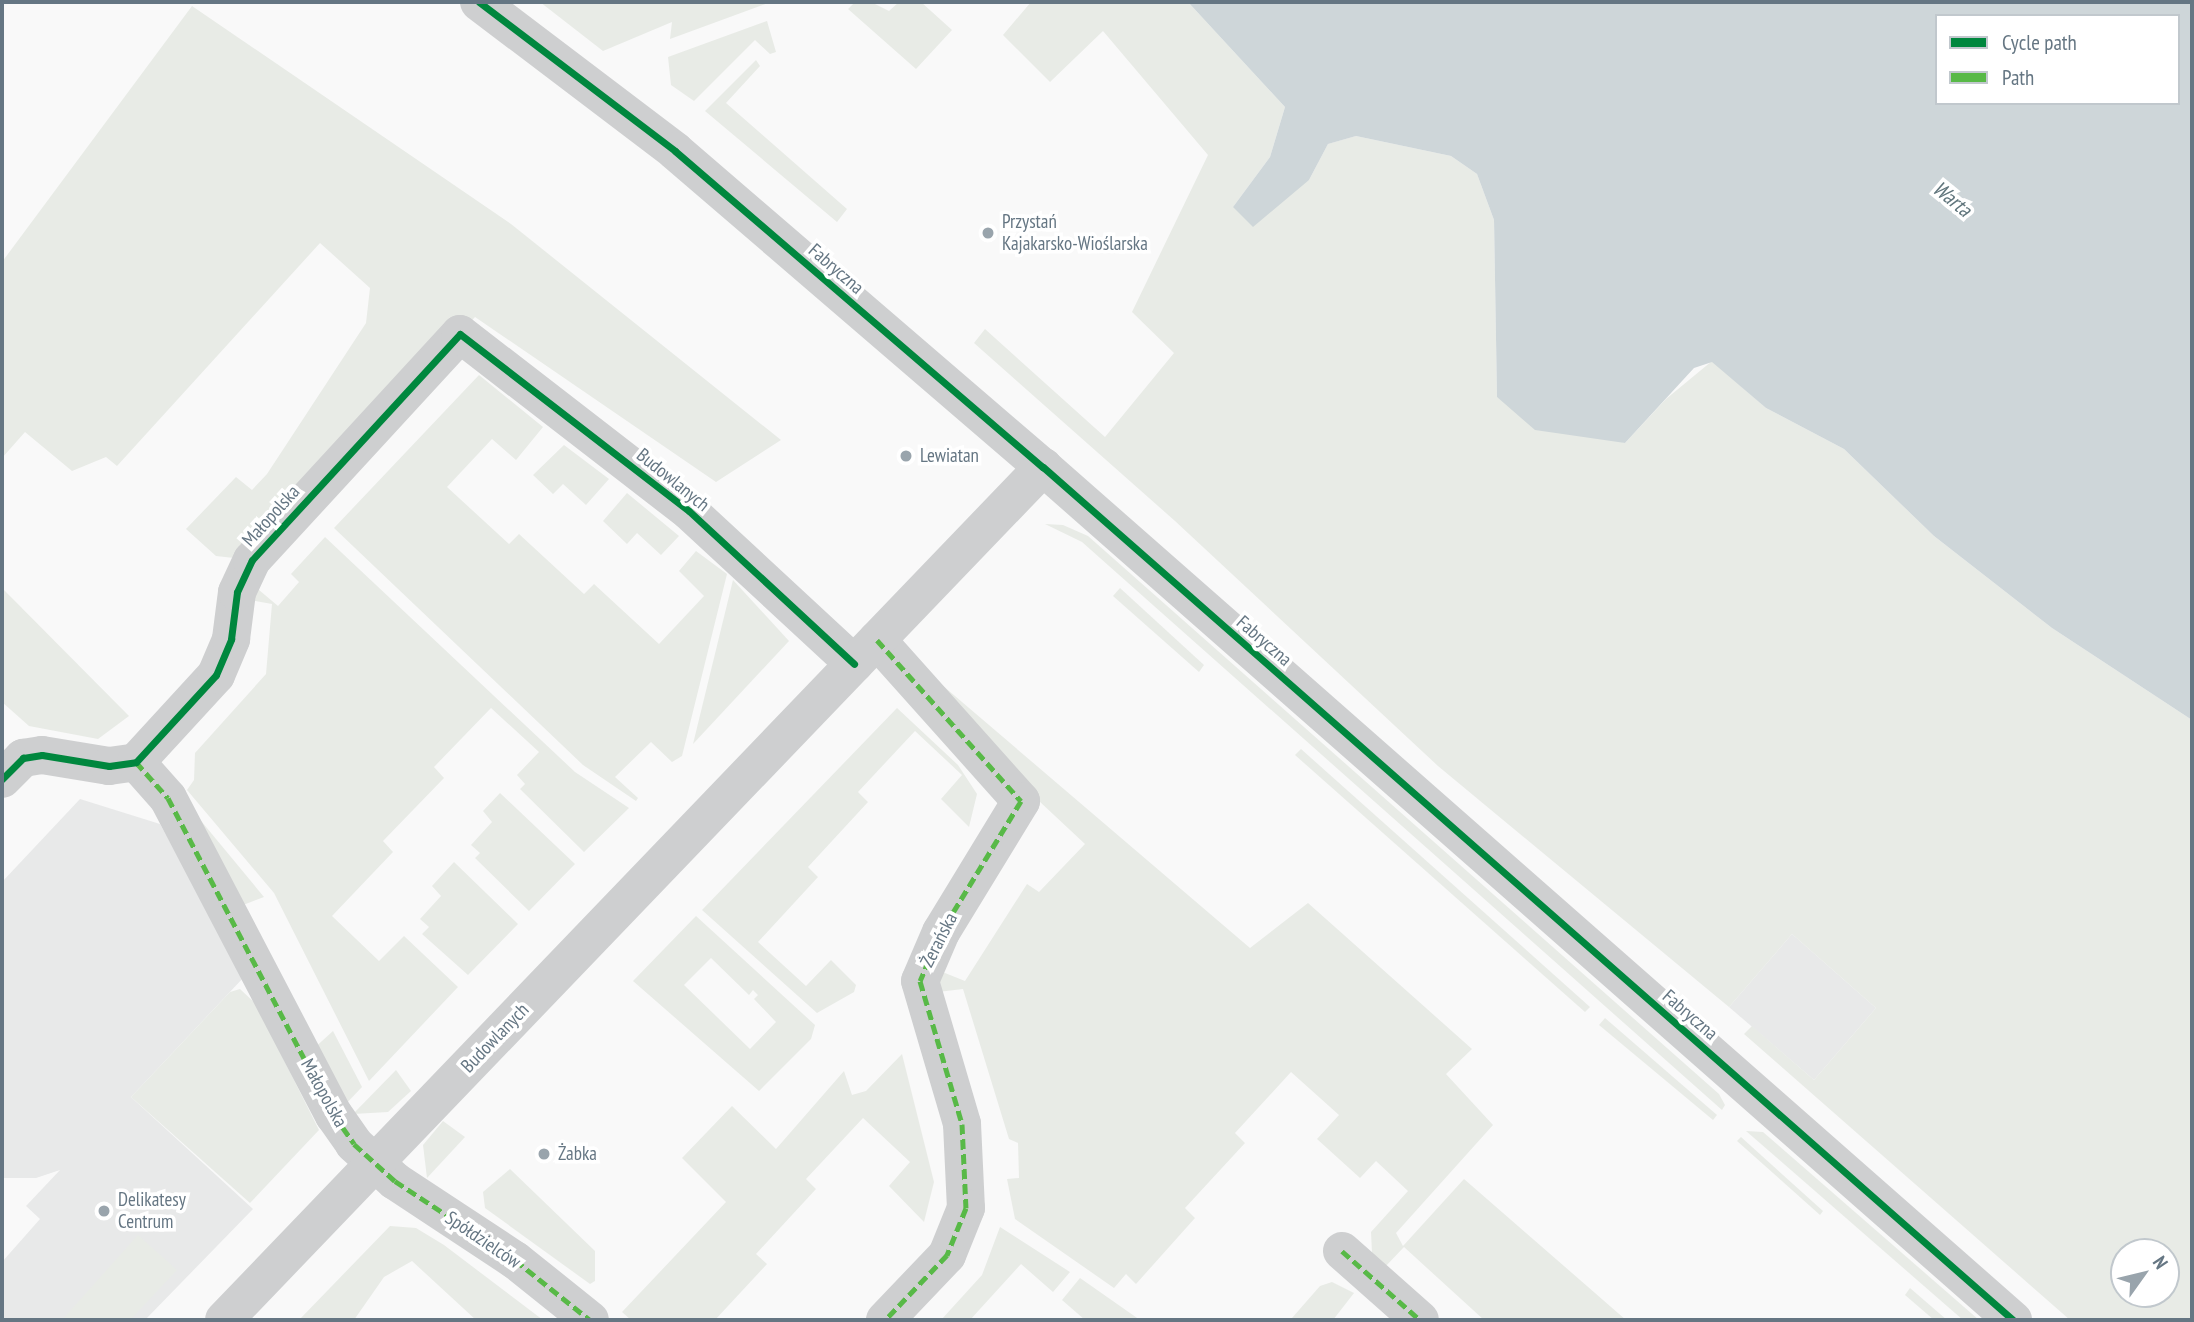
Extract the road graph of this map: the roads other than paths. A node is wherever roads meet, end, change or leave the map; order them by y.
1 (480, 2) edge
2 (460, 334) joint
3 (1043, 467) junction
4 (866, 652) junction
5 (136, 762) junction
6 (2, 779) edge
7 (375, 1163) junction
8 (1342, 1251) dead end
9 (224, 1320) edge
10 (590, 1320) edge
11 (885, 1320) edge
12 (1420, 1320) edge
13 (2013, 1320) edge

1 - 3 street, Fabryczna
2 - 4 street, Budowlanych
2 - 5 street, Małopolska
3 - 4 street, Budowlanych
3 - 13 street, Fabryczna
4 - 7 street, Budowlanych
4 - 11 street, Żerańska
5 - 6 street
5 - 7 street, Małopolska
7 - 9 street, Budowlanych
7 - 10 street, Spółdzielców
8 - 12 street

